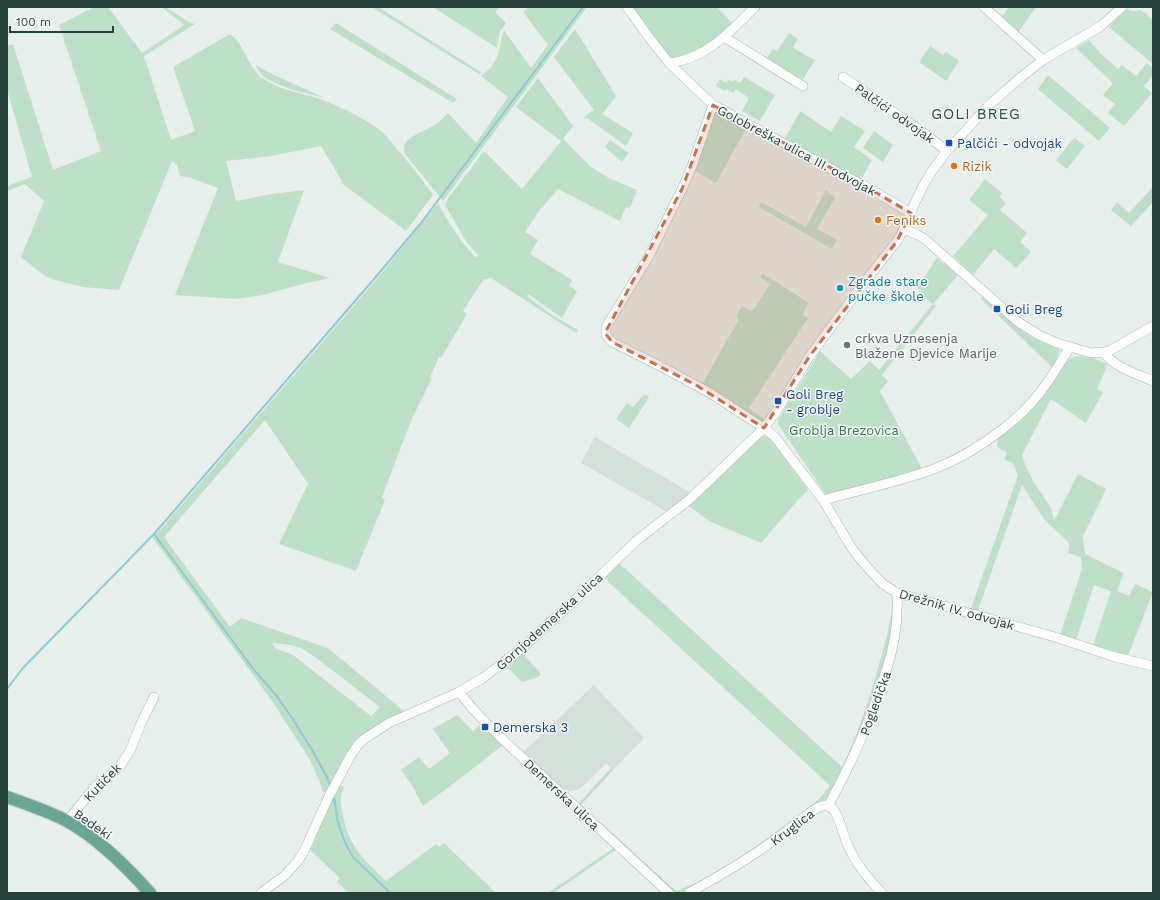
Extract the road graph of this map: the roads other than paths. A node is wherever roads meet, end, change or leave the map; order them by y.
1 (627, 7) edge
2 (755, 7) edge
3 (984, 7) edge
4 (1122, 7) edge
5 (724, 37) junction
6 (1043, 60) junction
7 (669, 63) junction
8 (843, 76) dead end
9 (803, 86) dead end
10 (713, 105) junction
11 (947, 150) junction
12 (911, 214) junction
13 (904, 229) junction
14 (1153, 326) edge
15 (1070, 348) junction
16 (1104, 352) junction
17 (1153, 381) edge
18 (764, 428) junction
19 (823, 500) junction
20 (896, 592) junction
21 (1153, 666) edge
22 (459, 692) junction
23 (154, 698) dead end
24 (7, 796) edge
25 (828, 806) junction
26 (67, 821) junction
27 (150, 893) edge
28 (261, 893) edge
29 (669, 893) edge
30 (689, 893) edge
31 (882, 893) edge

1 - 7 street, Golobreška ulica III. odvojak
2 - 5 street
3 - 6 street
4 - 6 street, Gornjodemerska ulica
5 - 7 street
5 - 9 street
6 - 11 street, Gornjodemerska ulica
7 - 10 street, Golobreška ulica III. odvojak
8 - 11 street, Palčići odvojak
10 - 12 street, Golobreška ulica III. odvojak
10 - 18 street, Drežnik IV. odvojak
11 - 12 street, Gornjodemerska ulica
12 - 13 street, Gornjodemerska ulica
13 - 15 street
13 - 18 street, Gornjodemerska ulica
14 - 16 street
15 - 16 street
15 - 19 street
16 - 17 street
18 - 19 street, Drežnik IV. odvojak
18 - 22 street, Gornjodemerska ulica
19 - 20 street, Drežnik IV. odvojak
20 - 21 street, Drežnik IV. odvojak
20 - 25 street, Pogledička
22 - 28 street, Gornjodemerska ulica
22 - 29 street, Demerska ulica
23 - 26 street, Kutiček
24 - 26 main road, Bedeki
25 - 30 street, Kruglica
25 - 31 street, Kruglica
26 - 27 main road, Bedeki

